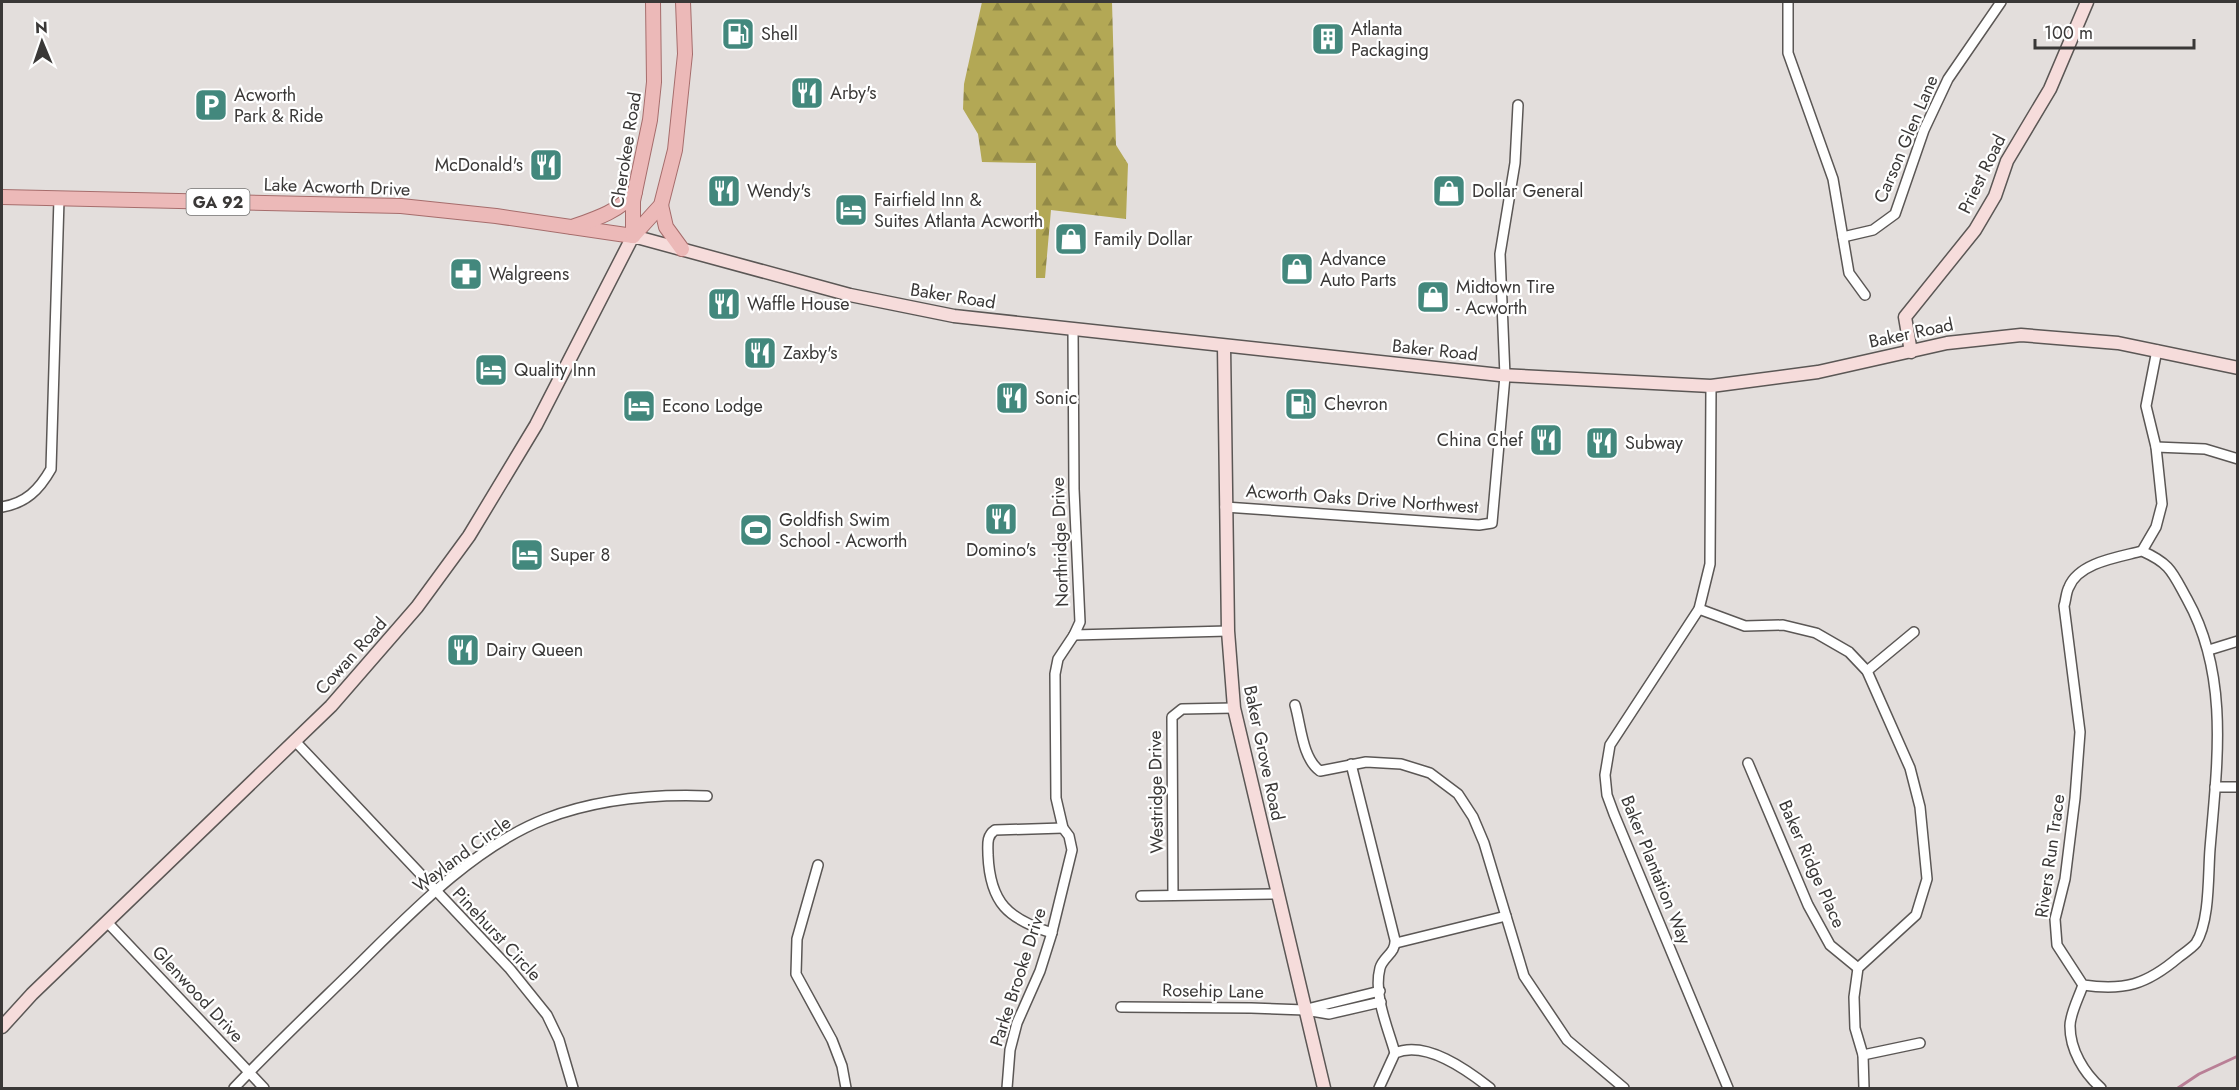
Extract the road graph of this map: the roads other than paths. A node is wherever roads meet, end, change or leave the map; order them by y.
1 (653, 2) edge
2 (683, 2) edge
3 (1788, 2) edge
4 (2001, 2) edge
5 (2087, 2) edge
6 (1518, 105) dead end
7 (635, 192) junction
8 (2, 197) edge
9 (59, 199) junction
10 (661, 205) junction
11 (571, 227) junction
12 (633, 237) junction
13 (1843, 237) junction
14 (682, 249) junction
15 (1865, 295) dead end
16 (1073, 329) junction
17 (1224, 346) junction
18 (2157, 350) junction
19 (1911, 352) junction
20 (2238, 368) edge
21 (1505, 376) junction
22 (1712, 386) junction
23 (2156, 447) junction
24 (2238, 459) edge
25 (2, 507) edge
26 (1225, 507) junction
27 (2142, 551) junction
28 (1699, 609) junction
29 (1228, 630) junction
30 (1914, 632) dead end
31 (1074, 635) junction
32 (2238, 641) edge
33 (2209, 650) junction
34 (1867, 670) junction
35 (1295, 705) dead end
36 (1234, 708) junction
37 (294, 740) junction
38 (1748, 763) dead end
39 (1351, 764) junction
40 (2215, 787) junction
41 (2238, 787) edge
42 (706, 796) dead end
43 (1063, 828) junction
44 (818, 865) dead end
45 (434, 891) junction
46 (1278, 894) junction
47 (1173, 895) junction
48 (1141, 896) dead end
49 (1506, 916) junction
50 (107, 922) junction
51 (1052, 933) junction
52 (1396, 943) junction
53 (1858, 968) junction
54 (2082, 985) junction
55 (1380, 991) junction
56 (1381, 1002) junction
57 (1121, 1007) dead end
58 (1305, 1010) junction
59 (2, 1027) edge
60 (1920, 1043) dead end
61 (1395, 1053) junction
62 (1863, 1055) junction
63 (249, 1072) junction
64 (234, 1089) edge
65 (264, 1089) edge
66 (573, 1089) edge
67 (846, 1089) edge
68 (1007, 1089) edge
69 (1324, 1089) edge
70 (1379, 1089) edge
71 (1490, 1089) edge
72 (1624, 1089) edge
73 (1728, 1089) edge
74 (1864, 1089) edge
75 (2101, 1089) edge

1 - 7 main road, Cherokee Road
2 - 10 main road, Cherokee Road
3 - 13 street
4 - 13 street, Carson Glen Lane
5 - 19 main road, Priest Road
6 - 21 street
7 - 11 main road
7 - 12 main road, Cherokee Road
8 - 9 main road, Lake Acworth Drive / GA 92
9 - 11 main road, Lake Acworth Drive / GA 92
9 - 25 street
10 - 12 main road, Cherokee Road
10 - 14 main road
11 - 12 main road, Lake Acworth Drive / GA 92
12 - 14 main road, Baker Road
12 - 37 main road, Cowan Road
13 - 15 street
14 - 16 main road, Baker Road
16 - 17 main road, Baker Road
16 - 31 street, Northridge Drive
17 - 21 main road, Baker Road
17 - 26 main road, Baker Grove Road
18 - 19 main road, Baker Road
18 - 20 main road, Baker Road
18 - 23 street
19 - 22 main road, Baker Road
21 - 22 main road, Baker Road
21 - 26 street, Acworth Oaks Drive Northwest
22 - 28 street, Baker Plantation Way
23 - 24 street
23 - 27 street
26 - 29 main road, Baker Grove Road
27 - 33 street
27 - 54 street, Rivers Run Trace
28 - 34 street
28 - 73 street, Baker Plantation Way
29 - 31 street
29 - 36 main road, Baker Grove Road
30 - 34 street
31 - 43 street, Parke Brooke Drive
32 - 33 street
33 - 40 street
34 - 53 street
35 - 39 street
36 - 46 main road, Baker Grove Road
36 - 47 street, Westridge Drive
37 - 45 street, Pinehurst Circle
37 - 50 main road, Cowan Road
38 - 53 street, Baker Ridge Place
39 - 49 street
39 - 52 street
40 - 41 street
40 - 54 street
42 - 45 street, Wayland Circle
43 - 51 street, Parke Brooke Drive
43 - 51 street
44 - 67 street
45 - 63 street, Wayland Circle
45 - 66 street, Pinehurst Circle
46 - 47 street
46 - 58 main road, Baker Grove Road
47 - 48 street
49 - 52 street
49 - 72 street
50 - 59 main road, Cowan Road
50 - 63 street, Glenwood Drive
51 - 68 street, Parke Brooke Drive
52 - 55 street
53 - 62 street
54 - 75 street
55 - 56 street
55 - 58 street
56 - 58 street
56 - 61 street
57 - 58 street, Rosehip Lane
58 - 69 main road, Baker Grove Road
60 - 62 street
61 - 70 street
61 - 71 street
62 - 74 street
63 - 64 street, Wayland Circle
63 - 65 street, Glenwood Drive

